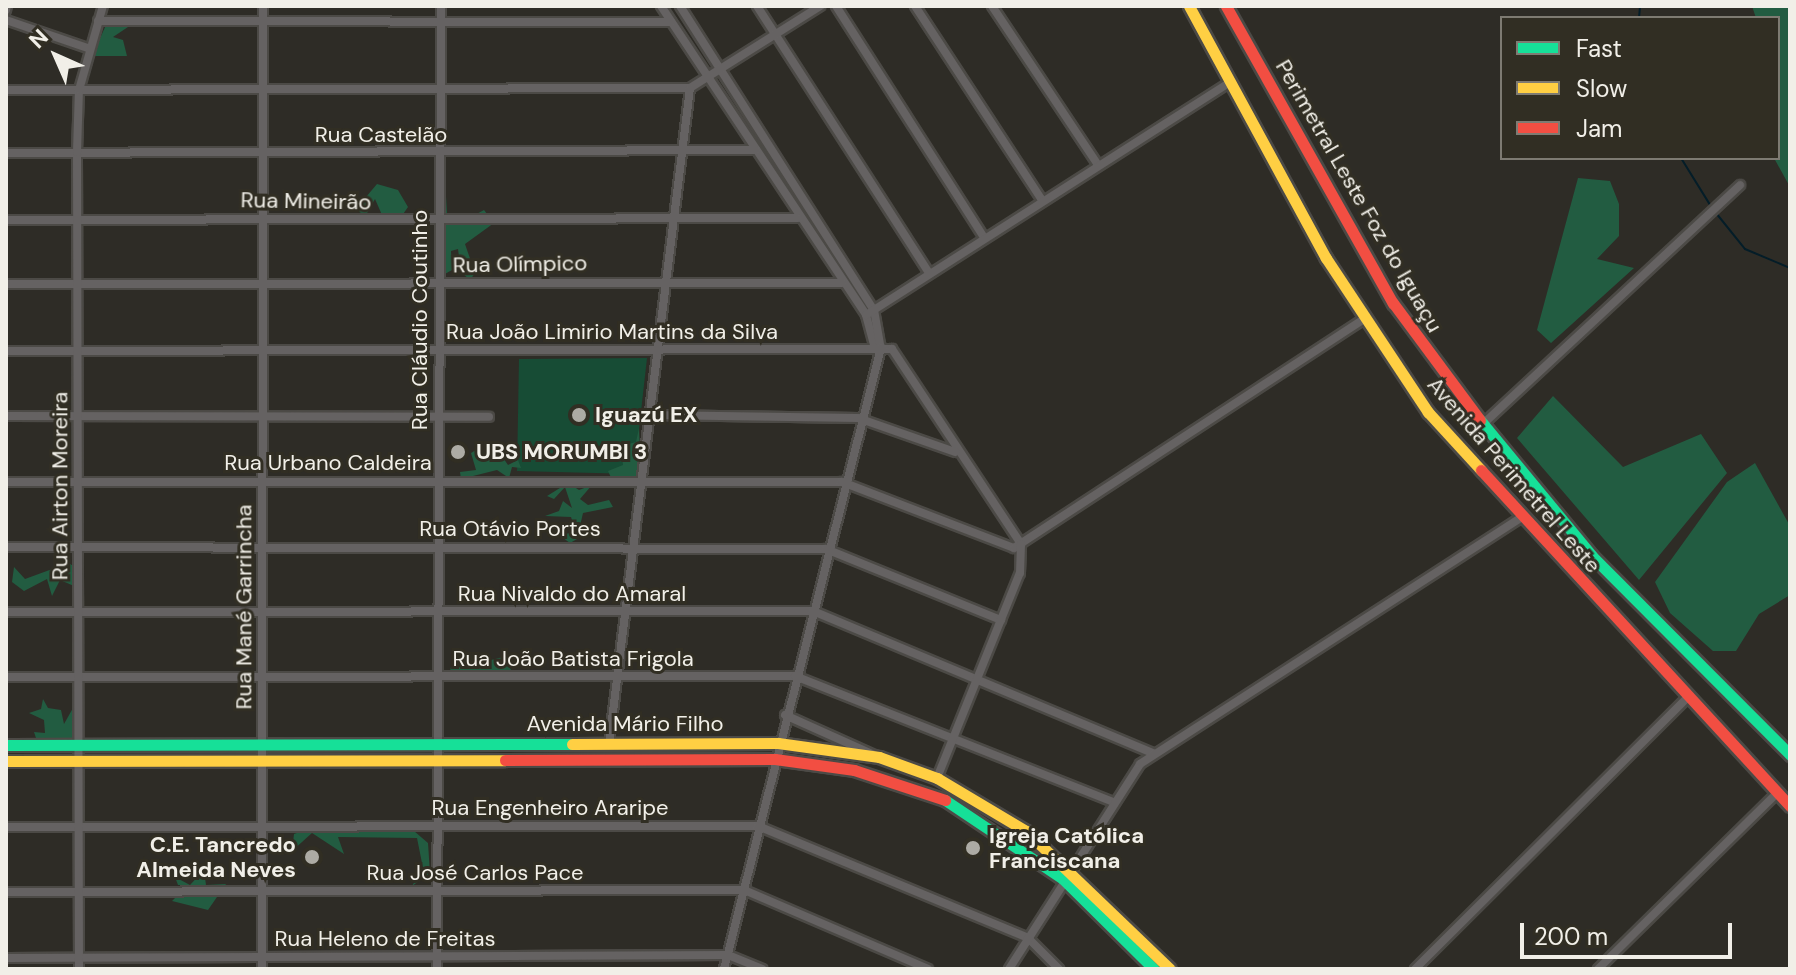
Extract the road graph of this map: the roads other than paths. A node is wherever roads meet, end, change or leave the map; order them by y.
1 (103, 6) edge
2 (263, 6) edge
3 (441, 6) edge
4 (661, 6) edge
5 (680, 6) edge
6 (757, 6) edge
7 (820, 6) edge
8 (836, 6) edge
9 (915, 6) edge
10 (992, 6) edge
11 (1189, 6) edge
12 (1226, 6) edge
13 (6, 20) edge
14 (98, 21) junction
15 (671, 22) junction
16 (262, 24) junction
17 (441, 24) junction
18 (776, 35) junction
19 (88, 48) junction
20 (719, 70) junction
21 (709, 78) junction
22 (1230, 82) junction
23 (442, 86) junction
24 (690, 88) junction
25 (6, 90) edge
26 (79, 90) junction
27 (262, 90) junction
28 (756, 150) junction
29 (77, 152) junction
30 (262, 152) junction
31 (684, 152) junction
32 (6, 153) edge
33 (440, 154) junction
34 (1098, 165) junction
35 (1740, 185) dead end
36 (1042, 200) junction
37 (677, 216) junction
38 (262, 218) junction
39 (798, 218) junction
40 (6, 220) edge
41 (77, 220) junction
42 (437, 221) junction
43 (984, 237) junction
44 (929, 273) junction
45 (669, 280) junction
46 (842, 283) junction
47 (6, 284) edge
48 (77, 284) junction
49 (262, 284) junction
50 (437, 284) junction
51 (870, 313) junction
52 (1365, 318) junction
53 (878, 350) junction
54 (6, 351) edge
55 (77, 351) junction
56 (262, 351) junction
57 (437, 351) junction
58 (659, 352) junction
59 (651, 415) junction
60 (6, 416) edge
61 (77, 416) junction
62 (262, 417) junction
63 (439, 417) junction
64 (489, 417) dead end
65 (858, 418) junction
66 (1483, 425) junction
67 (955, 452) junction
68 (439, 480) junction
69 (262, 481) junction
70 (6, 482) edge
71 (640, 482) junction
72 (842, 482) junction
73 (78, 483) junction
74 (1520, 518) junction
75 (1021, 544) junction
76 (6, 547) edge
77 (78, 547) junction
78 (262, 547) junction
79 (438, 547) junction
80 (633, 548) junction
81 (826, 549) junction
82 (813, 611) junction
83 (6, 612) edge
84 (78, 612) junction
85 (262, 612) junction
86 (439, 612) junction
87 (625, 612) junction
88 (1001, 620) junction
89 (795, 676) junction
90 (6, 677) edge
91 (78, 677) junction
92 (262, 677) junction
93 (439, 677) junction
94 (617, 677) junction
95 (977, 680) junction
96 (1689, 696) junction
97 (785, 715) junction
98 (951, 742) junction
99 (778, 743) junction
100 (609, 744) junction
101 (6, 745) edge
102 (78, 745) junction
103 (437, 745) junction
104 (262, 746) junction
105 (1152, 753) junction
106 (1790, 755) edge
107 (879, 757) junction
108 (775, 759) junction
109 (6, 761) edge
110 (78, 761) junction
111 (262, 761) junction
112 (437, 761) junction
113 (937, 778) junction
114 (1778, 792) junction
115 (1115, 803) junction
116 (1790, 806) edge
117 (437, 826) junction
118 (758, 826) junction
119 (6, 827) edge
120 (78, 827) junction
121 (262, 827) junction
122 (1066, 874) junction
123 (437, 890) junction
124 (744, 890) junction
125 (262, 891) junction
126 (6, 892) edge
127 (79, 892) junction
128 (1028, 938) junction
129 (728, 955) junction
130 (262, 957) junction
131 (437, 957) junction
132 (6, 958) edge
133 (79, 958) junction
134 (79, 969) edge
135 (262, 969) edge
136 (437, 969) edge
137 (724, 969) edge
138 (762, 969) edge
139 (928, 969) edge
140 (1009, 969) edge
141 (1059, 969) edge
142 (1154, 969) edge
143 (1170, 969) edge
144 (1415, 969) edge
145 (1598, 969) edge

1 - 14 street, Rua Airton Moreira
2 - 16 street, Rua Mané Garrincha
3 - 17 street, Rua Cláudio Coutinho
4 - 15 street
5 - 20 street
6 - 18 street
7 - 18 street
8 - 43 street
9 - 36 street
10 - 34 street
11 - 22 main road, Avenida Perimetrel Leste
12 - 66 main road, Perimetral Leste Foz do Iguaçu
13 - 19 street
14 - 16 street
14 - 19 street, Rua Airton Moreira
15 - 17 street
15 - 21 street
16 - 17 street
16 - 27 street, Rua Mané Garrincha
17 - 23 street, Rua Cláudio Coutinho
18 - 20 street
18 - 44 street
19 - 26 street, Rua Airton Moreira
20 - 21 street
20 - 51 street
21 - 24 street
21 - 28 street
22 - 34 street
22 - 52 main road, Avenida Perimetrel Leste
23 - 24 street
23 - 27 street
23 - 33 street, Rua Cláudio Coutinho
24 - 31 street
25 - 26 street
26 - 27 street
26 - 29 street, Rua Airton Moreira
27 - 30 street, Rua Mané Garrincha
28 - 31 street, Rua Castelão
28 - 39 street
29 - 30 street, Rua Castelão
29 - 32 street, Rua Castelão
29 - 41 street, Rua Airton Moreira
30 - 33 street, Rua Castelão
30 - 38 street, Rua Mané Garrincha
31 - 33 street, Rua Castelão
31 - 37 street
33 - 42 street, Rua Cláudio Coutinho
34 - 36 street
35 - 66 street
36 - 43 street
37 - 39 street, Rua Mineirão
37 - 42 street, Rua Mineirão
37 - 45 street
38 - 41 street, Rua Mineirão
38 - 42 street, Rua Mineirão
38 - 49 street, Rua Mané Garrincha
39 - 46 street
40 - 41 street, Rua Mineirão
41 - 48 street, Rua Airton Moreira
42 - 50 street, Rua Cláudio Coutinho
43 - 44 street
44 - 51 street
45 - 46 street, Rua Olímpico
45 - 50 street, Rua Olímpico
45 - 58 street
46 - 51 street
47 - 48 street, Rua Olímpico
48 - 49 street, Rua Olímpico
48 - 55 street, Rua Airton Moreira
49 - 50 street, Rua Olímpico
49 - 56 street, Rua Mané Garrincha
50 - 57 street, Rua Cláudio Coutinho
51 - 53 street
52 - 74 main road, Avenida Perimetrel Leste
52 - 75 street
53 - 58 street, Rua João Limirio Martins da Silva
53 - 65 street
53 - 67 street
54 - 55 street, Rua João Limirio Martins da Silva
55 - 56 street, Rua João Limirio Martins da Silva
55 - 61 street, Rua Airton Moreira
56 - 57 street, Rua João Limirio Martins da Silva
56 - 62 street, Rua Mané Garrincha
57 - 58 street, Rua João Limirio Martins da Silva
57 - 63 street, Rua Cláudio Coutinho
58 - 59 street
59 - 65 street
59 - 71 street
60 - 61 street
61 - 62 street
61 - 73 street, Rua Airton Moreira
62 - 63 street
62 - 69 street, Rua Mané Garrincha
63 - 64 street
63 - 68 street, Rua Cláudio Coutinho
65 - 67 street
65 - 72 street
66 - 106 main road, Perimetral Leste Foz do Iguaçu
67 - 75 street
68 - 69 street, Rua Urbano Caldeira
68 - 71 street, Rua Urbano Caldeira
68 - 79 street, Rua Cláudio Coutinho
69 - 73 street, Rua Urbano Caldeira
69 - 78 street, Rua Mané Garrincha
70 - 73 street, Rua Urbano Caldeira
71 - 72 street, Rua Urbano Caldeira
71 - 80 street
72 - 75 street, Rua Urbano Caldeira
72 - 81 street
73 - 77 street, Rua Airton Moreira
74 - 96 main road, Avenida Perimetrel Leste
74 - 105 street
75 - 88 street
76 - 77 street, Rua Otávio Portes
77 - 78 street, Rua Otávio Portes
77 - 84 street, Rua Airton Moreira
78 - 79 street, Rua Otávio Portes
78 - 85 street, Rua Mané Garrincha
79 - 80 street, Rua Otávio Portes
79 - 86 street, Rua Cláudio Coutinho
80 - 81 street, Rua Otávio Portes
80 - 87 street
81 - 82 street
81 - 88 street, Rua Otávio Portes
82 - 87 street, Rua Nivaldo do Amaral
82 - 89 street
82 - 95 street, Rua Nivaldo do Amaral
83 - 84 street, Rua Nivaldo do Amaral
84 - 85 street, Rua Nivaldo do Amaral
84 - 91 street, Rua Airton Moreira
85 - 86 street, Rua Nivaldo do Amaral
85 - 92 street, Rua Mané Garrincha
86 - 87 street, Rua Nivaldo do Amaral
86 - 93 street, Rua Cláudio Coutinho
87 - 94 street
88 - 95 street
89 - 94 street, Rua João Batista Frigola
89 - 97 street
89 - 98 street, Rua João Batista Frigola
90 - 91 street, Rua João Batista Frigola
91 - 92 street, Rua João Batista Frigola
91 - 102 street, Rua Airton Moreira
92 - 93 street, Rua João Batista Frigola
92 - 104 street, Rua Mané Garrincha
93 - 94 street, Rua João Batista Frigola
93 - 103 street, Rua Cláudio Coutinho
94 - 100 street
95 - 98 street
95 - 105 street, Rua Nivaldo do Amaral
96 - 114 main road, Avenida Perimetrel Leste
96 - 144 street
97 - 99 street
97 - 107 street
98 - 113 street
98 - 115 street, Rua João Batista Frigola
99 - 100 main road, Avenida Mário Filho
99 - 107 main road, Avenida Mário Filho
99 - 108 street
100 - 103 main road, Avenida Mário Filho
101 - 102 main road, Avenida Mário Filho
102 - 104 main road, Avenida Mário Filho
102 - 110 street, Rua Airton Moreira
103 - 104 main road, Avenida Mário Filho
103 - 112 street, Rua Cláudio Coutinho
104 - 111 street, Rua Mané Garrincha
105 - 115 street
107 - 113 main road, Avenida Mário Filho
108 - 112 main road, Avenida Mário Filho
108 - 118 street
108 - 122 main road, Avenida Mário Filho
109 - 110 main road, Avenida Mário Filho
110 - 111 main road, Avenida Mário Filho
110 - 120 street, Rua Airton Moreira
111 - 112 main road, Avenida Mário Filho
111 - 121 street, Rua Mané Garrincha
112 - 117 street, Rua Cláudio Coutinho
113 - 122 main road, Avenida Mário Filho
114 - 116 main road, Avenida Perimetrel Leste
114 - 145 street
115 - 122 street
117 - 118 street, Rua Engenheiro Araripe
117 - 121 street, Rua Engenheiro Araripe
117 - 123 street, Rua Cláudio Coutinho
118 - 124 street
118 - 128 street, Rua Engenheiro Araripe
119 - 120 street, Rua Engenheiro Araripe
120 - 121 street, Rua Engenheiro Araripe
120 - 127 street, Rua Airton Moreira
121 - 125 street, Rua Mané Garrincha
122 - 128 street
122 - 142 main road, Avenida Mário Filho
122 - 143 main road, Avenida Mário Filho
123 - 124 street, Rua José Carlos Pace
123 - 125 street, Rua José Carlos Pace
123 - 131 street, Rua Cláudio Coutinho
124 - 129 street
124 - 139 street, Rua José Carlos Pace
125 - 127 street, Rua José Carlos Pace
125 - 130 street, Rua Mané Garrincha
126 - 127 street, Rua José Carlos Pace
127 - 133 street, Rua Airton Moreira
128 - 140 street
128 - 141 street, Rua Engenheiro Araripe
129 - 131 street, Rua Heleno de Freitas
129 - 137 street
129 - 138 street, Rua Heleno de Freitas
130 - 131 street, Rua Heleno de Freitas
130 - 133 street, Rua Heleno de Freitas
130 - 135 street, Rua Mané Garrincha
131 - 136 street, Rua Cláudio Coutinho
132 - 133 street, Rua Heleno de Freitas
133 - 134 street, Rua Airton Moreira

